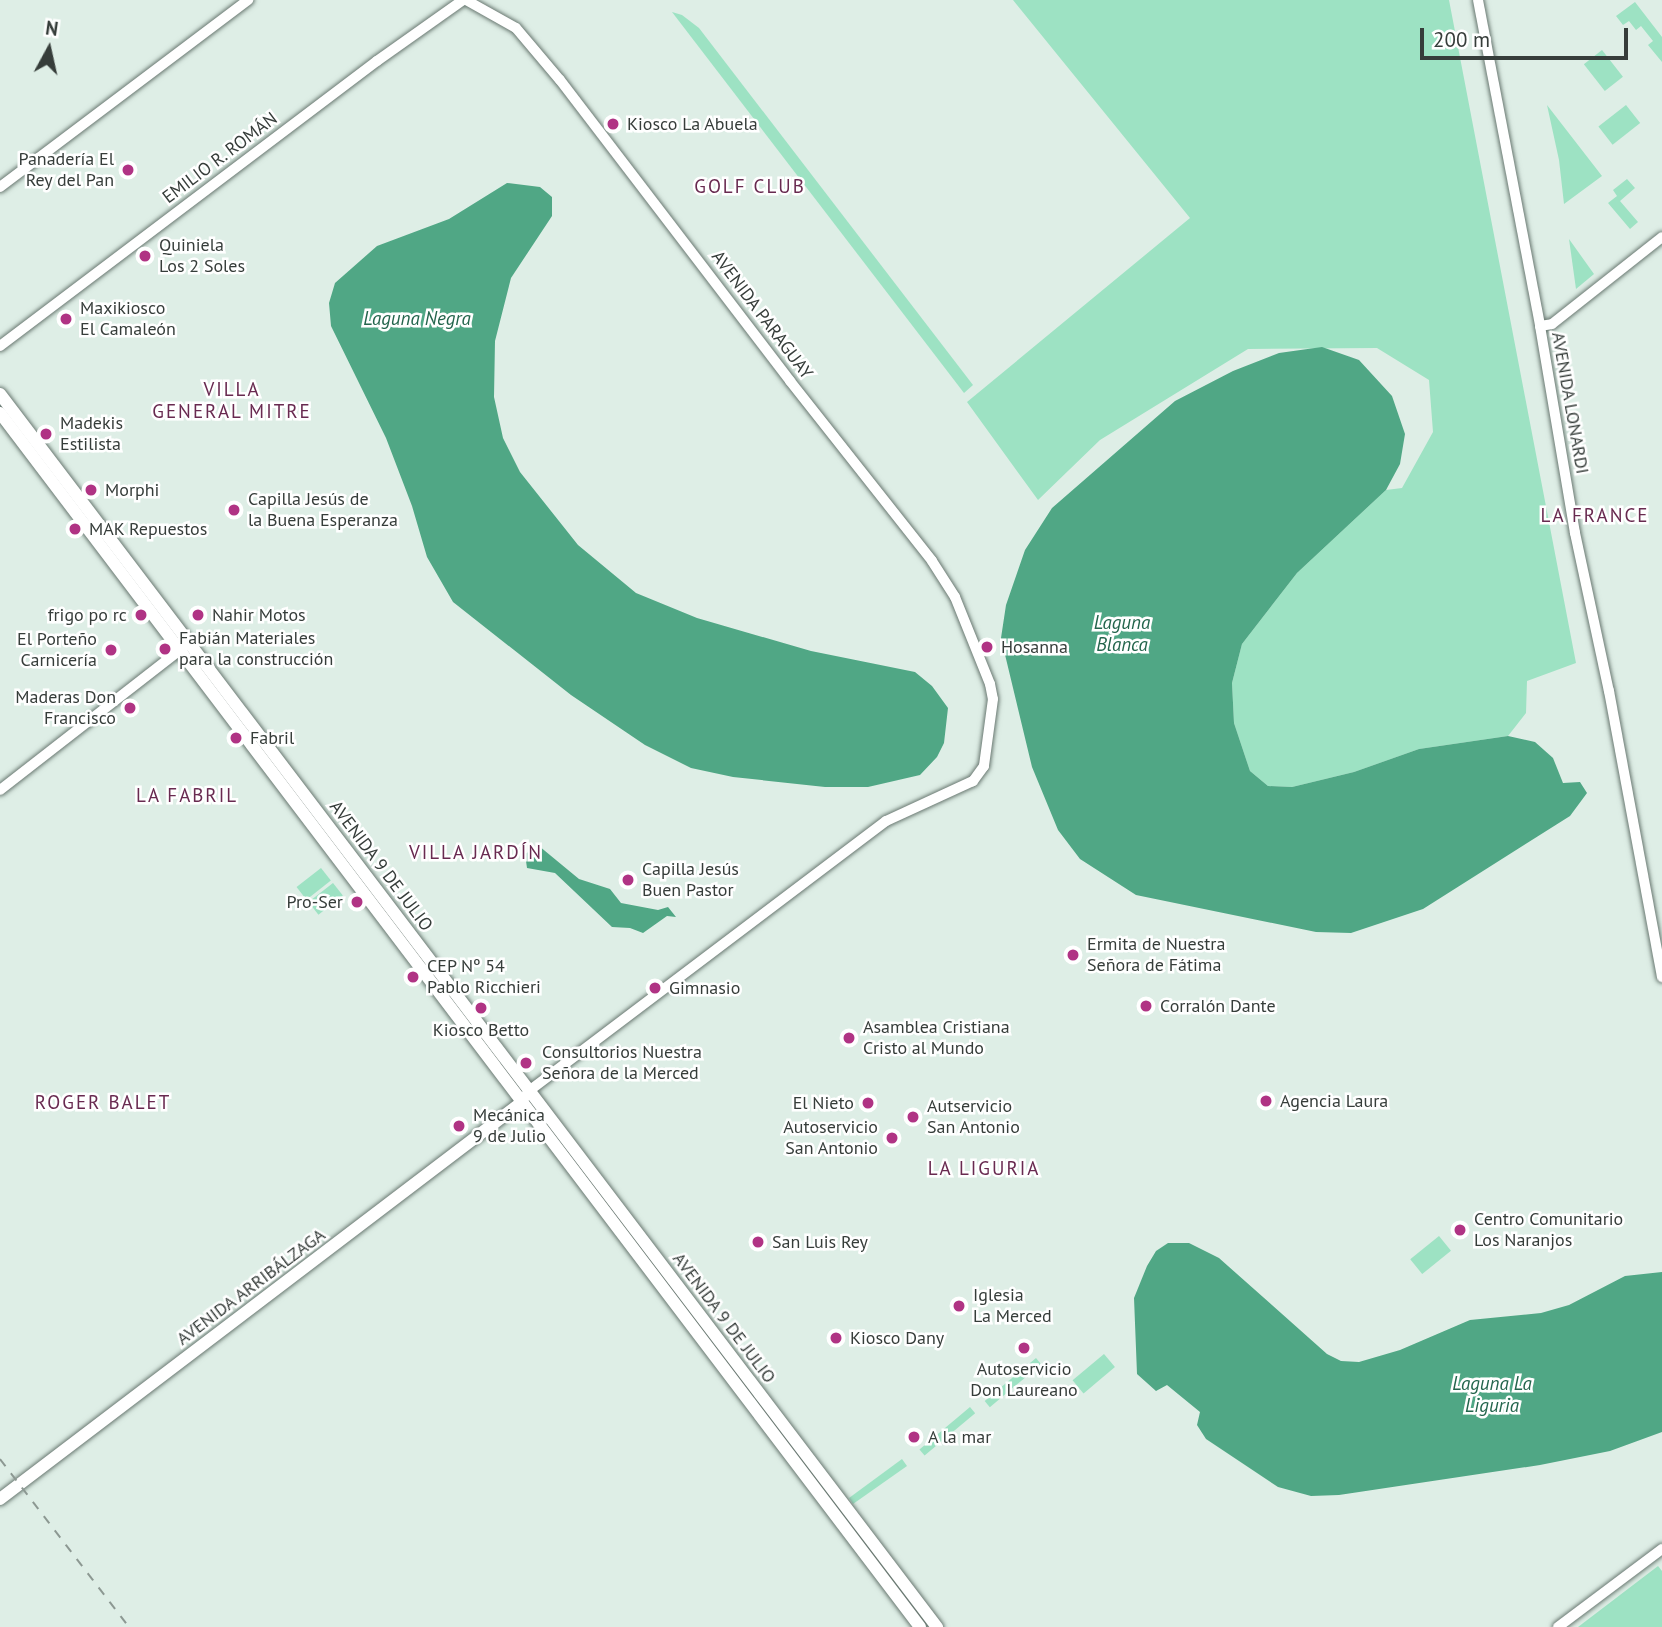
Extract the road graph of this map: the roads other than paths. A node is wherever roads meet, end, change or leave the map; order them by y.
1 (248, 0) edge
2 (464, 0) edge
3 (1478, 0) edge
4 (0, 187) edge
5 (1662, 237) edge
6 (1540, 326) junction
7 (0, 346) edge
8 (0, 394) edge
9 (0, 413) edge
10 (184, 647) junction
11 (0, 790) edge
12 (1662, 977) edge
13 (525, 1097) junction
14 (0, 1499) edge
15 (1662, 1549) edge
16 (920, 1627) edge
17 (937, 1627) edge
18 (1558, 1627) edge

1 - 4 street
2 - 7 street, EMILIO R. ROMÁN
2 - 13 street, AVENIDA PARAGUAY
3 - 6 street, AVENIDA LONARDI
5 - 6 street
6 - 12 street, AVENIDA LONARDI
8 - 10 main road, AVENIDA 9 DE JULIO
9 - 10 main road, AVENIDA 9 DE JULIO
10 - 11 street
10 - 13 main road, AVENIDA 9 DE JULIO
13 - 14 main road, AVENIDA ARRIBÁLZAGA
13 - 16 main road, AVENIDA 9 DE JULIO
13 - 17 main road, AVENIDA 9 DE JULIO
15 - 18 street

